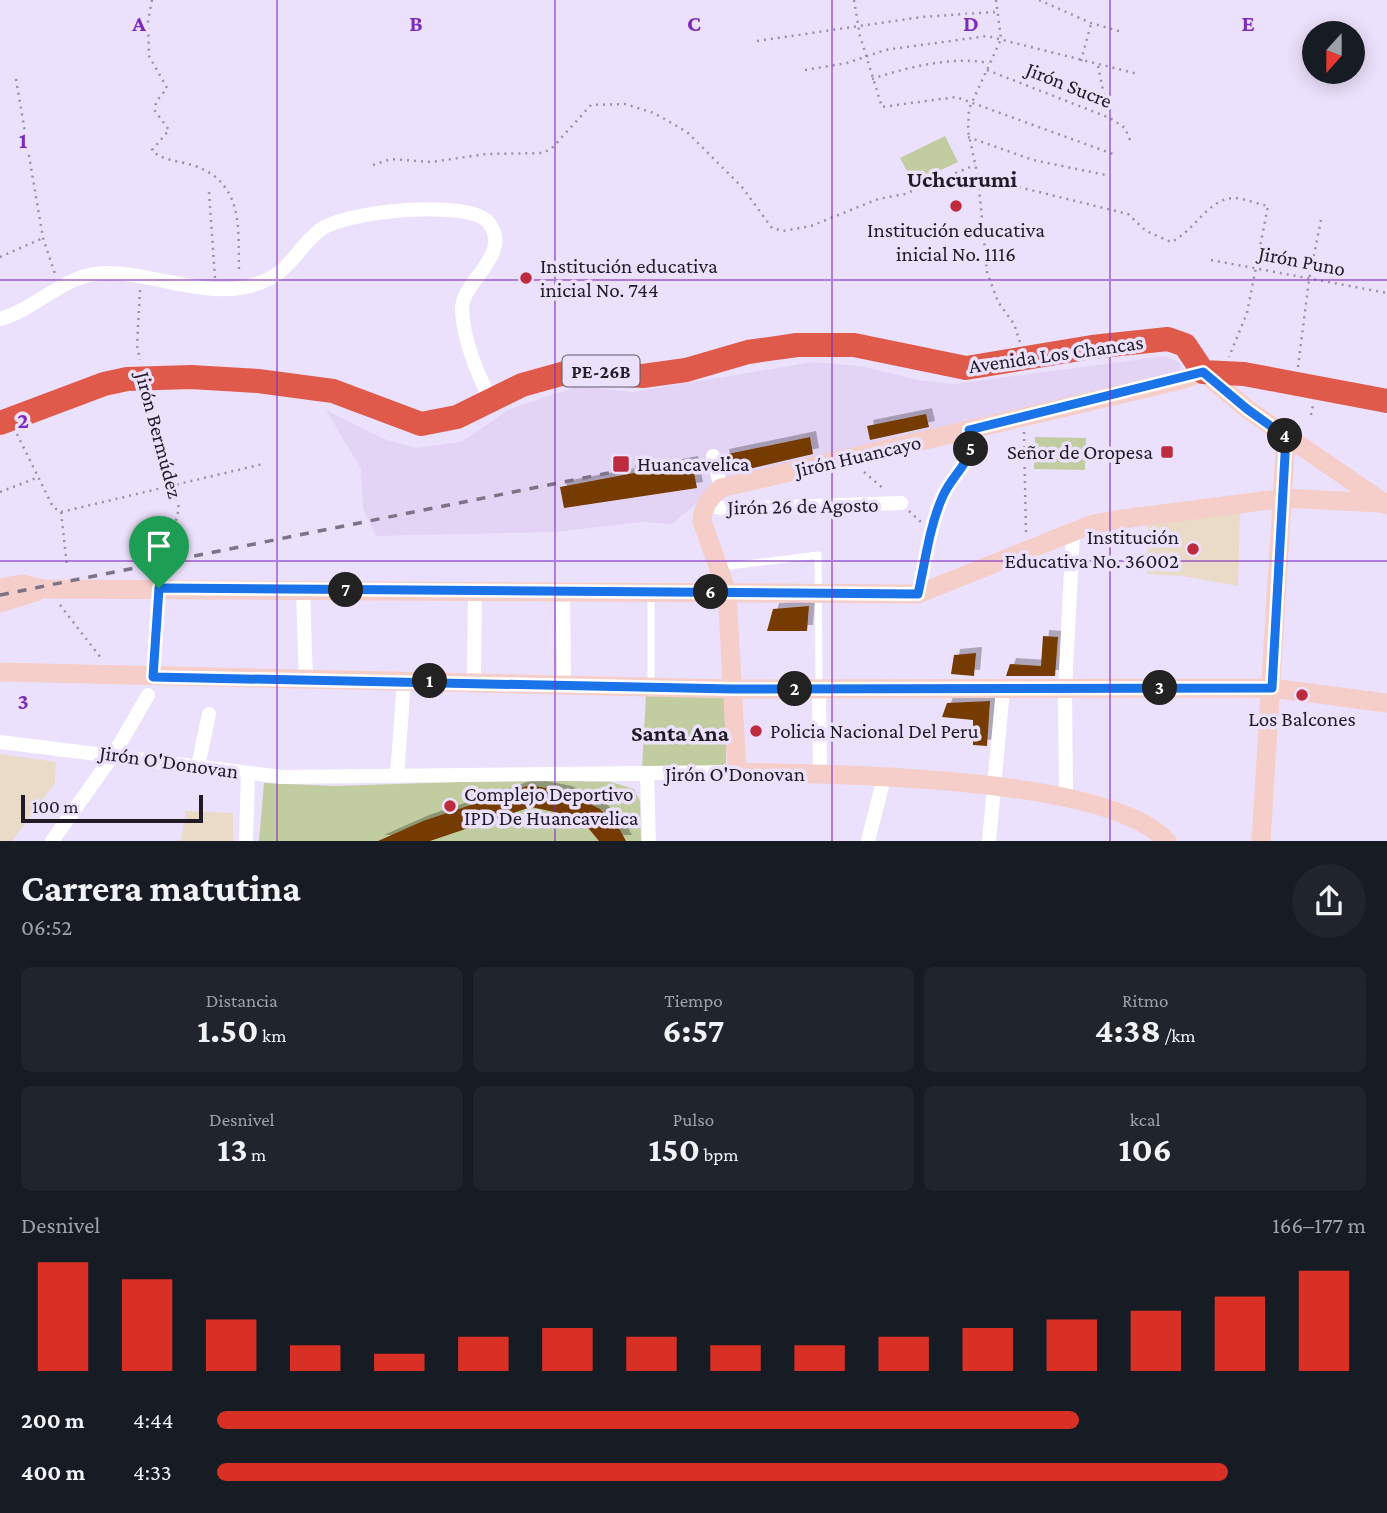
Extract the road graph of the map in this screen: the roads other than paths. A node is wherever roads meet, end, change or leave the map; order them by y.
1 (0, 319) edge
2 (1214, 372) junction
3 (490, 399) junction
4 (1387, 401) edge
5 (5, 420) edge
6 (969, 430) junction
7 (1286, 437) junction
8 (713, 456) dead end
9 (721, 488) junction
10 (1284, 498) junction
11 (901, 503) dead end
12 (1384, 504) edge
13 (706, 505) junction
14 (1073, 533) junction
15 (167, 559) road end
16 (721, 567) junction
17 (0, 582) edge
18 (22, 584) junction
19 (0, 588) edge
20 (159, 588) junction
21 (48, 589) junction
22 (303, 590) junction
23 (475, 592) junction
24 (727, 592) junction
25 (563, 593) junction
26 (651, 594) junction
27 (918, 594) junction
28 (819, 596) junction
29 (0, 603) edge
30 (0, 672) edge
31 (306, 681) junction
32 (404, 681) junction
33 (474, 681) junction
34 (564, 684) junction
35 (151, 686) junction
36 (651, 687) junction
37 (1272, 688) junction
38 (733, 689) junction
39 (1003, 689) junction
40 (1065, 689) junction
41 (819, 690) junction
42 (1387, 703) edge
43 (209, 714) dead end
44 (0, 742) edge
45 (114, 754) junction
46 (198, 766) junction
47 (737, 772) junction
48 (248, 774) junction
49 (647, 774) junction
50 (820, 774) junction
51 (397, 776) junction
52 (884, 778) junction
53 (995, 785) junction
54 (1066, 797) junction
55 (52, 841) edge
56 (246, 841) edge
57 (649, 841) edge
58 (868, 841) edge
59 (989, 841) edge
60 (1167, 841) edge
61 (1261, 841) edge

1 - 3 street
2 - 3 highway, Avenida Los Chancas / PE-26B
2 - 4 highway
2 - 6 main road, Jirón Huancayo
2 - 7 main road, PE-26B
3 - 5 highway, Avenida Los Chancas / PE-26B
6 - 9 main road, Jirón Huancayo
6 - 27 street
7 - 10 main road
7 - 12 main road, PE-26B
8 - 9 street
9 - 13 main road
10 - 12 main road
10 - 14 main road
10 - 37 main road
11 - 13 street, Jirón 26 de Agosto
13 - 16 main road
14 - 27 main road
14 - 40 street
15 - 20 street
16 - 24 main road
16 - 28 lane
17 - 18 street
18 - 19 main road
18 - 21 main road
20 - 21 main road
20 - 22 main road
20 - 35 street
21 - 29 main road
22 - 23 main road
22 - 31 street
23 - 25 main road
23 - 33 street
24 - 26 main road
24 - 28 main road
24 - 38 main road
25 - 26 main road
25 - 34 street
26 - 36 lane
27 - 28 main road
28 - 41 lane
30 - 35 main road
31 - 32 main road
31 - 35 main road
32 - 33 main road
32 - 51 street
33 - 34 main road
34 - 36 main road
35 - 45 street
36 - 38 main road
37 - 40 main road
37 - 42 main road
37 - 61 main road
38 - 41 main road
38 - 47 main road
39 - 40 main road
39 - 41 main road
39 - 53 street
40 - 54 street
41 - 50 street
43 - 46 street
44 - 45 street, Jirón O'Donovan
45 - 46 street, Jirón O'Donovan
45 - 55 street
46 - 48 street, Jirón O'Donovan
47 - 49 street, Jirón O'Donovan
47 - 50 main road, Jirón O'Donovan
48 - 51 street, Jirón O'Donovan
48 - 56 street
49 - 51 street, Jirón O'Donovan
49 - 57 street
50 - 52 main road, Jirón O'Donovan
52 - 53 main road, Jirón O'Donovan
52 - 58 street
53 - 54 main road, Jirón O'Donovan
53 - 59 street
54 - 60 main road, Jirón O'Donovan

